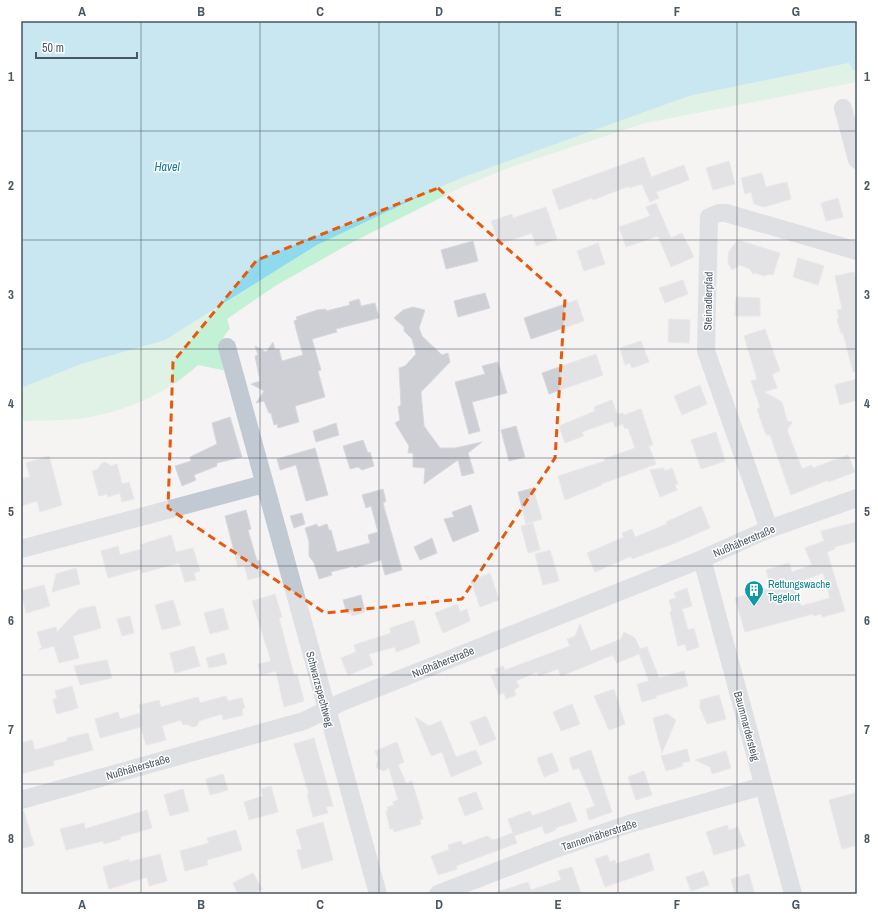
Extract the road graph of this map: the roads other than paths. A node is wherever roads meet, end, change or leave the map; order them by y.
1 (842, 108) dead end
2 (857, 160) edge
3 (857, 251) edge
4 (227, 347) dead end
5 (264, 484) junction
6 (857, 498) edge
7 (769, 529) junction
8 (21, 549) edge
9 (702, 559) junction
10 (326, 710) junction
11 (763, 786) junction
12 (21, 800) edge
13 (378, 894) edge
14 (438, 894) edge
15 (793, 894) edge

1 - 2 street
3 - 7 street, Steinadlerpfad
4 - 5 street, Schwarzspechtweg
5 - 8 street
5 - 10 street, Schwarzspechtweg
6 - 7 street, Nußhäherstraße
7 - 9 street, Nußhäherstraße
9 - 10 street, Nußhäherstraße
9 - 11 street, Baummardersteig
10 - 12 street, Nußhäherstraße
10 - 13 street, Schwarzspechtweg
11 - 14 street, Tannenhäherstraße
11 - 15 street, Baummardersteig

